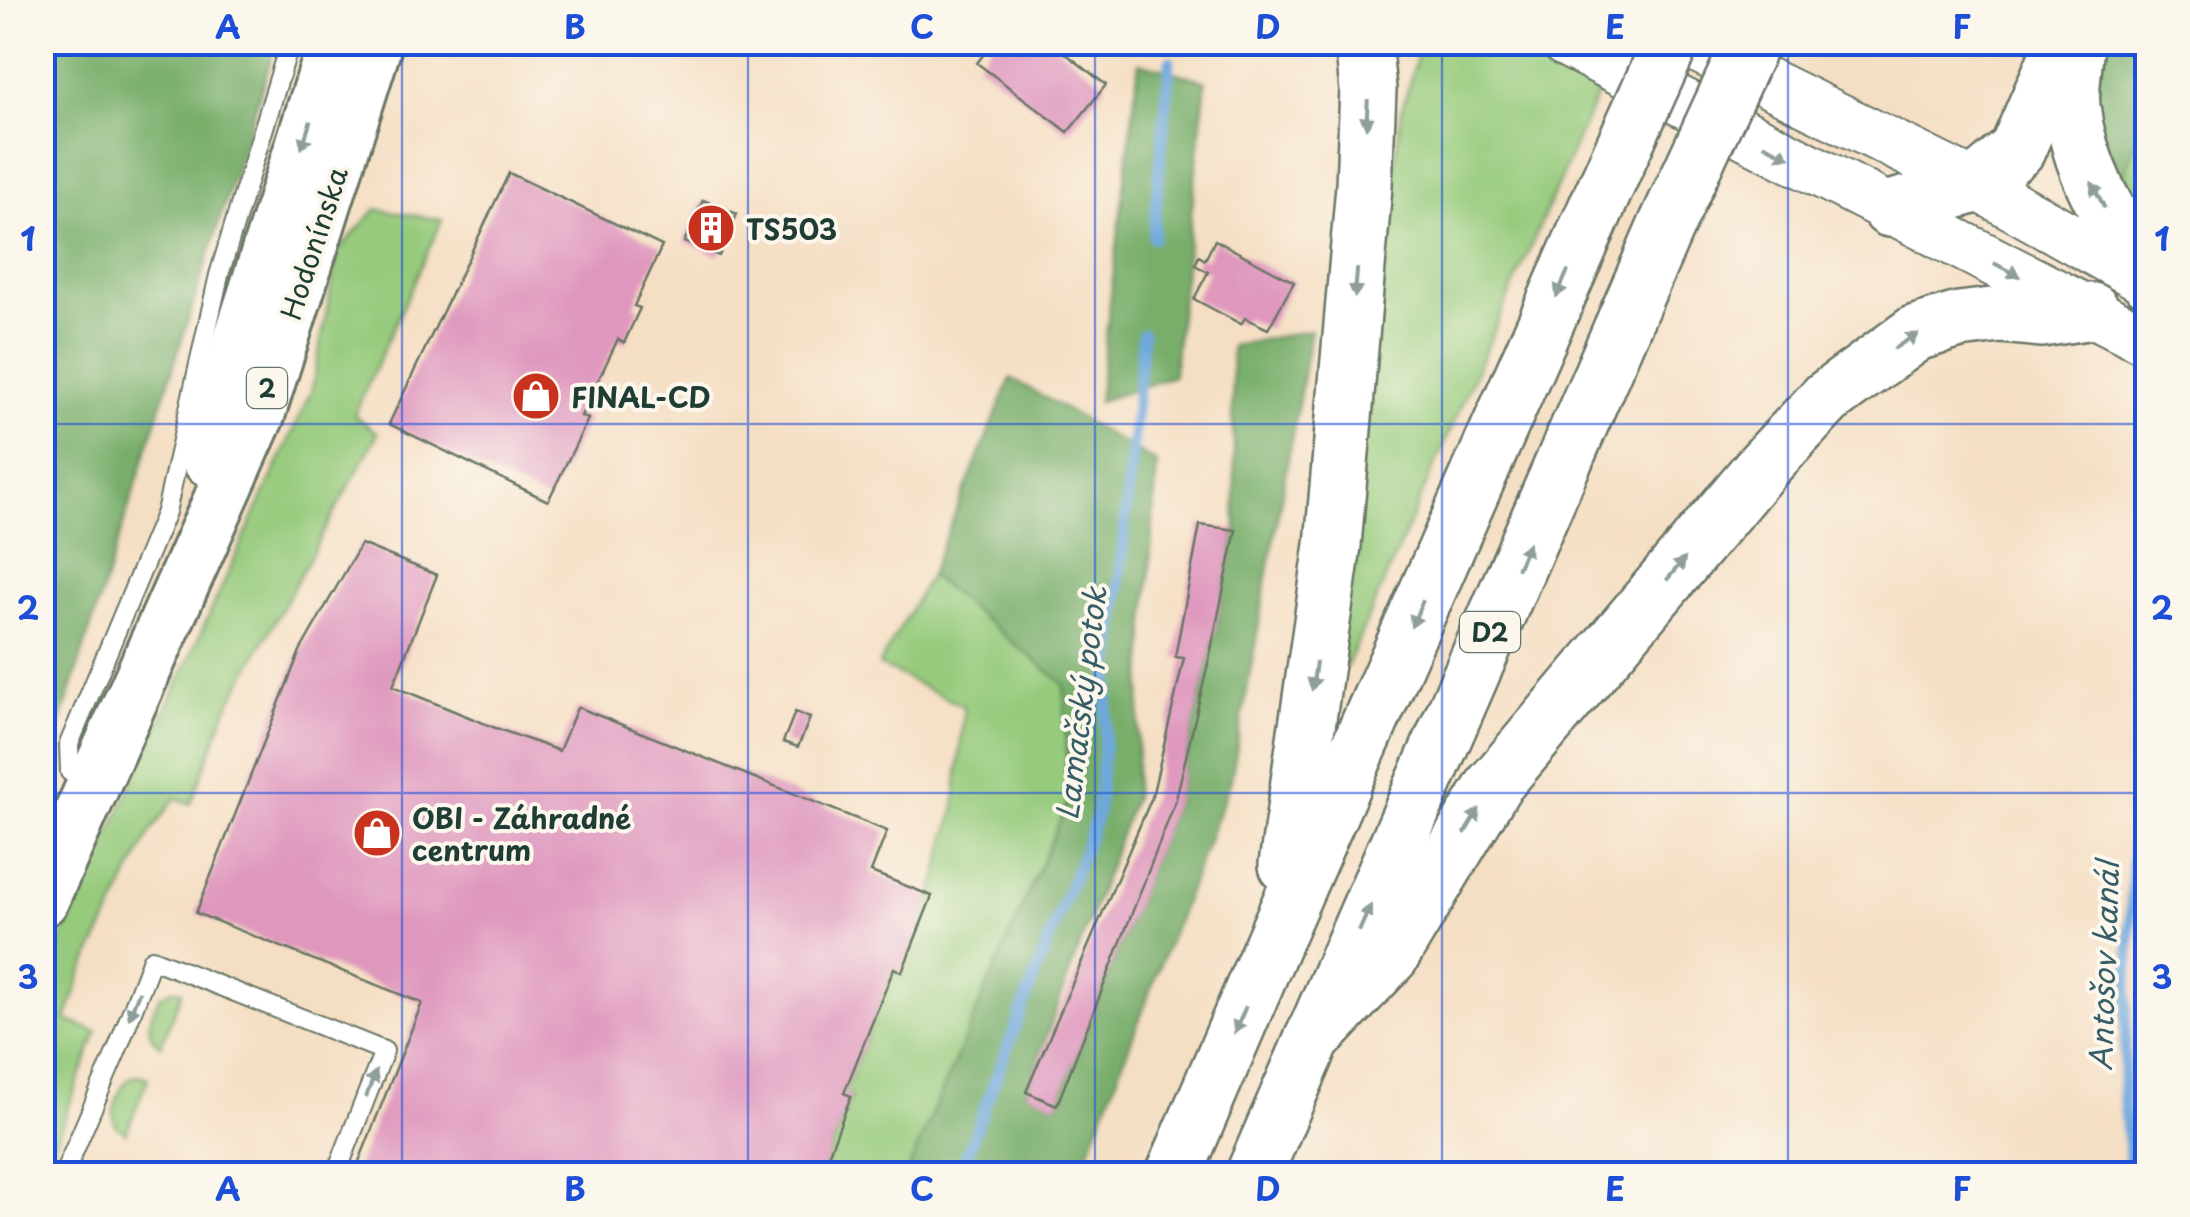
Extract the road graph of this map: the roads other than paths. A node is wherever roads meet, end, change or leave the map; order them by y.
1 (290, 42) edge
2 (335, 42) edge
3 (376, 42) edge
4 (1363, 42) edge
5 (1565, 42) edge
6 (1671, 42) edge
7 (1684, 42) edge
8 (1751, 42) edge
9 (2064, 42) edge
10 (2076, 42) edge
11 (1976, 185) junction
12 (1890, 208) junction
13 (2148, 280) edge
14 (2092, 311) junction
15 (2148, 341) edge
16 (174, 607) junction
17 (70, 772) dead end
18 (42, 900) edge
19 (1278, 931) junction
20 (1312, 1040) junction
21 (64, 1174) edge
22 (336, 1174) edge
23 (1174, 1174) edge
24 (1254, 1174) edge

1 - 17 lane
2 -> 16 main road, Hodonínska / 2
3 - 16 main road, Hodonínska / 2
4 -> 19 highway
5 -> 12 main road
6 -> 19 highway, D2, bridge
7 - 11 main road
20 -> 8 highway, D2, bridge
9 - 11 highway
13 -> 10 highway
11 - 12 highway
11 - 13 main road
12 -> 14 main road
14 - 15 main road
20 -> 14 highway
16 - 18 main road, Hodonínska / 2
19 -> 23 highway, D2
20 - 24 highway, D2
22 -> 21 lane

